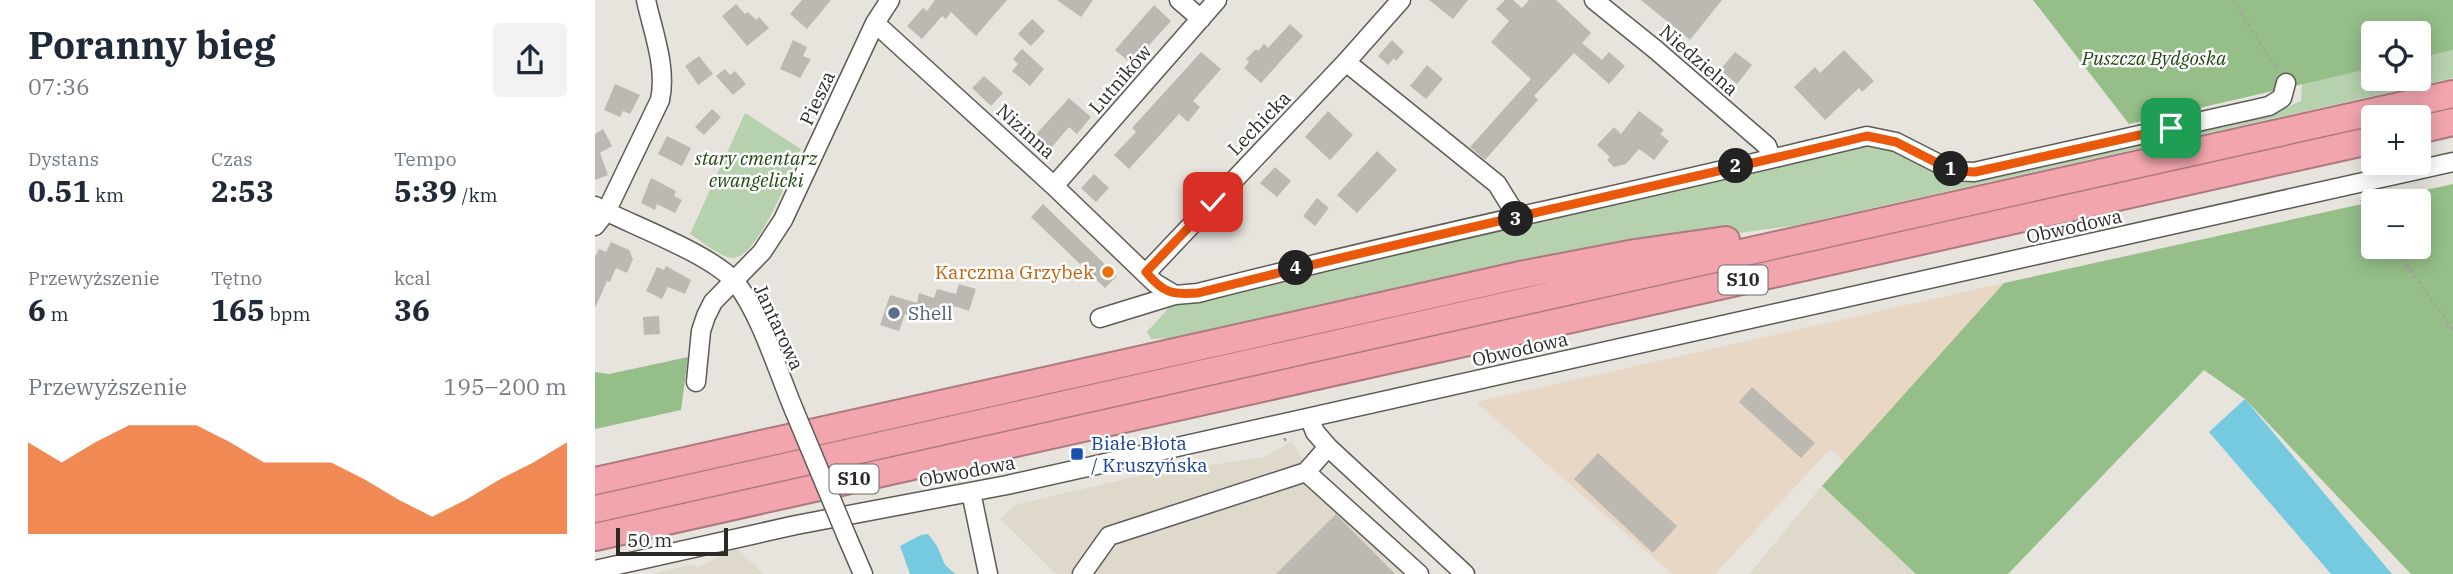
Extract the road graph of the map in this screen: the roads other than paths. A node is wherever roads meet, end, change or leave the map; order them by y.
1 (646, 0) edge
2 (890, 0) edge
3 (1179, 0) edge
4 (1217, 0) edge
5 (1401, 0) edge
6 (1594, 0) edge
7 (1201, 19) junction
8 (875, 23) junction
9 (1346, 62) junction
10 (2286, 83) road end
11 (2453, 94) edge
12 (2453, 122) edge
13 (2431, 127) edge
14 (2361, 143) edge
15 (1770, 157) junction
16 (2453, 162) edge
17 (1054, 186) junction
18 (599, 214) edge
19 (1518, 218) junction
20 (1825, 233) junction
21 (1146, 272) junction
22 (734, 281) junction
23 (1175, 295) junction
24 (1100, 318) dead end
25 (697, 382) dead end
26 (1310, 419) junction
27 (1328, 447) junction
28 (1306, 472) junction
29 (595, 481) edge
30 (971, 492) junction
31 (595, 509) edge
32 (595, 537) edge
33 (595, 570) edge
34 (863, 574) edge
35 (988, 574) edge
36 (1082, 574) edge
37 (1419, 574) edge
38 (1465, 574) edge

1 - 18 street
2 - 8 street, Piesza
3 - 7 street
4 - 7 street, Lutników
5 - 9 street, Lechicka
6 - 15 street, Niedzielna
7 - 17 street, Lutników
8 - 17 street, Nizinna
8 - 22 street, Piesza
9 - 19 street
9 - 21 street, Lechicka
10 - 15 street
11 - 20 highway, S10
12 - 13 highway
14 - 32 highway, S10
15 - 19 street
16 - 26 street, Obwodowa
17 - 21 street, Nizinna
18 - 22 street, Jantarowa
19 - 23 street
20 - 29 highway
20 - 31 highway, S10
21 - 23 street, Nizinna
22 - 25 street, Piesza
22 - 34 street, Jantarowa, bridge
23 - 24 street
26 - 27 street
26 - 30 street, Obwodowa
27 - 28 street
27 - 38 street
28 - 36 street
28 - 37 street
30 - 33 street, Obwodowa
30 - 35 street

